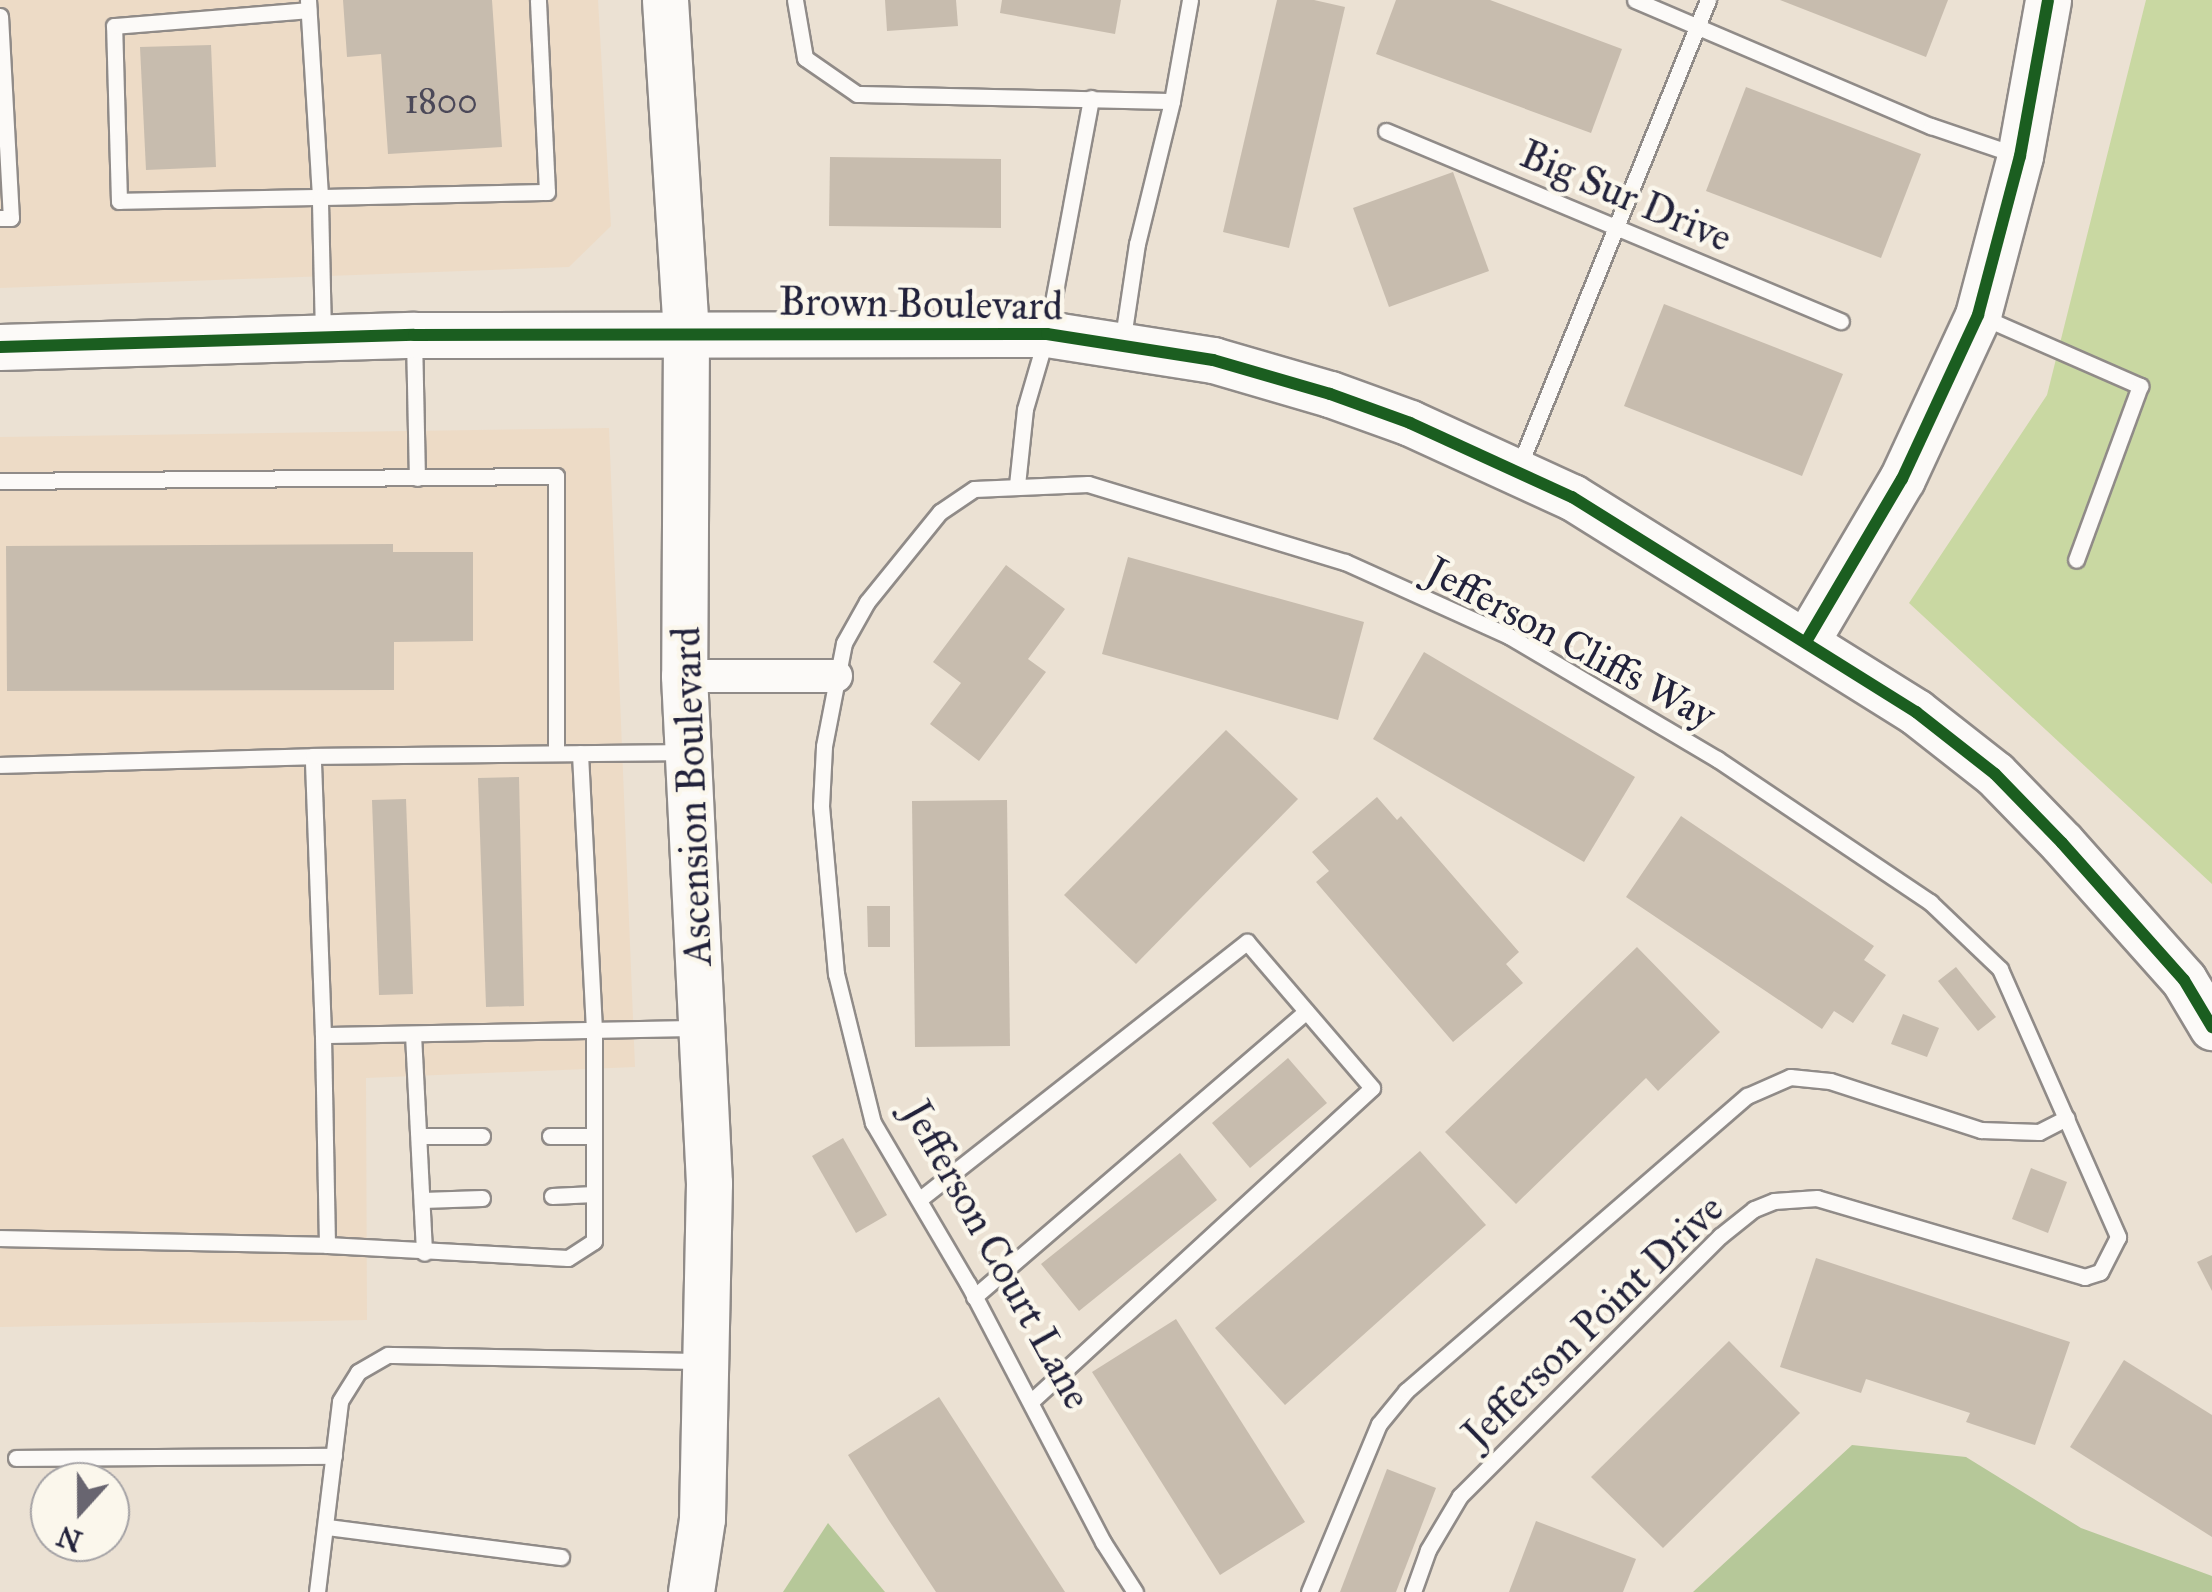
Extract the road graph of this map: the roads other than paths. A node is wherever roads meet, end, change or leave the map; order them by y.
1 (538, 0) edge
2 (666, 0) edge
3 (795, 0) edge
4 (1190, 0) edge
5 (1635, 0) edge
6 (1708, 0) edge
7 (2048, 0) edge
8 (308, 5) edge
9 (0, 16) edge
10 (1698, 26) junction
11 (1091, 98) junction
12 (1172, 101) junction
13 (1386, 131) dead end
14 (2020, 156) junction
15 (320, 197) junction
16 (0, 218) edge
17 (1612, 226) junction
18 (1978, 315) junction
19 (1842, 321) dead end
20 (686, 334) junction
21 (1047, 334) junction
22 (414, 335) junction
23 (323, 338) junction
24 (1122, 346) junction
25 (0, 347) edge
26 (1518, 469) junction
27 (417, 478) junction
28 (0, 481) edge
29 (1017, 485) junction
30 (2076, 560) dead end
31 (1806, 640) junction
32 (684, 676) junction
33 (836, 676) junction
34 (687, 752) junction
35 (556, 753) junction
36 (580, 753) junction
37 (313, 756) junction
38 (0, 765) edge
39 (1306, 1011) junction
40 (2212, 1027) edge
41 (701, 1028) junction
42 (594, 1030) junction
43 (413, 1034) junction
44 (323, 1035) junction
45 (2067, 1118) junction
46 (420, 1136) junction
47 (482, 1136) dead end
48 (550, 1136) dead end
49 (594, 1136) junction
50 (594, 1194) junction
51 (552, 1196) dead end
52 (482, 1198) dead end
53 (920, 1199) junction
54 (422, 1200) junction
55 (0, 1238) edge
56 (327, 1245) junction
57 (424, 1253) junction
58 (2107, 1263) joint
59 (974, 1297) junction
60 (705, 1361) junction
61 (1030, 1402) junction
62 (334, 1456) junction
63 (16, 1458) dead end
64 (327, 1527) junction
65 (561, 1557) dead end
66 (317, 1592) edge
67 (691, 1592) edge
68 (1135, 1592) edge
69 (1309, 1592) edge
70 (1414, 1592) edge

1 - 15 lane
2 - 20 street, Ascension Boulevard
3 - 11 lane
4 - 12 lane
5 - 10 lane
6 - 10 lane
7 - 14 street
8 - 15 lane
8 - 15 lane
9 - 16 lane
10 - 14 lane
10 - 17 lane
11 - 12 lane
11 - 21 lane
12 - 24 lane
13 - 17 lane, Big Sur Drive
14 - 18 street
15 - 23 lane
17 - 19 lane, Big Sur Drive
17 - 26 lane
18 - 30 lane
18 - 31 street
20 - 21 street, Brown Boulevard
20 - 22 street, Brown Boulevard
20 - 32 street, Ascension Boulevard
21 - 24 street, Brown Boulevard
21 - 29 lane
22 - 23 street, Brown Boulevard
22 - 27 lane
23 - 25 street, Brown Boulevard
24 - 26 street, Brown Boulevard
26 - 31 street, Brown Boulevard
27 - 28 lane
27 - 35 lane
29 - 33 lane, Jefferson Cliffs Way
29 - 45 lane, Jefferson Cliffs Way
31 - 40 street, Brown Boulevard
32 - 33 street
32 - 34 street, Ascension Boulevard
33 - 53 lane, Jefferson Court Lane
34 - 36 lane
34 - 41 street, Ascension Boulevard
35 - 36 lane
35 - 37 lane
36 - 42 lane
37 - 38 lane
37 - 44 lane
39 - 53 lane
39 - 59 lane
39 - 61 lane
41 - 42 lane
41 - 60 street, Ascension Boulevard
42 - 43 lane
42 - 49 lane
43 - 44 lane
43 - 46 lane
44 - 56 lane
45 - 58 lane, Jefferson Cliffs Way
45 - 69 lane
46 - 47 lane
46 - 54 lane
48 - 49 lane
49 - 50 lane
50 - 51 lane
50 - 57 lane
52 - 54 lane
53 - 59 lane, Jefferson Court Lane
54 - 57 lane
55 - 56 lane
56 - 57 lane
58 - 70 lane, Jefferson Point Drive
59 - 61 lane, Jefferson Court Lane
60 - 62 lane
60 - 67 street, Ascension Boulevard
61 - 68 lane, Jefferson Court Lane
62 - 63 lane
62 - 64 lane
64 - 65 lane
64 - 66 lane

